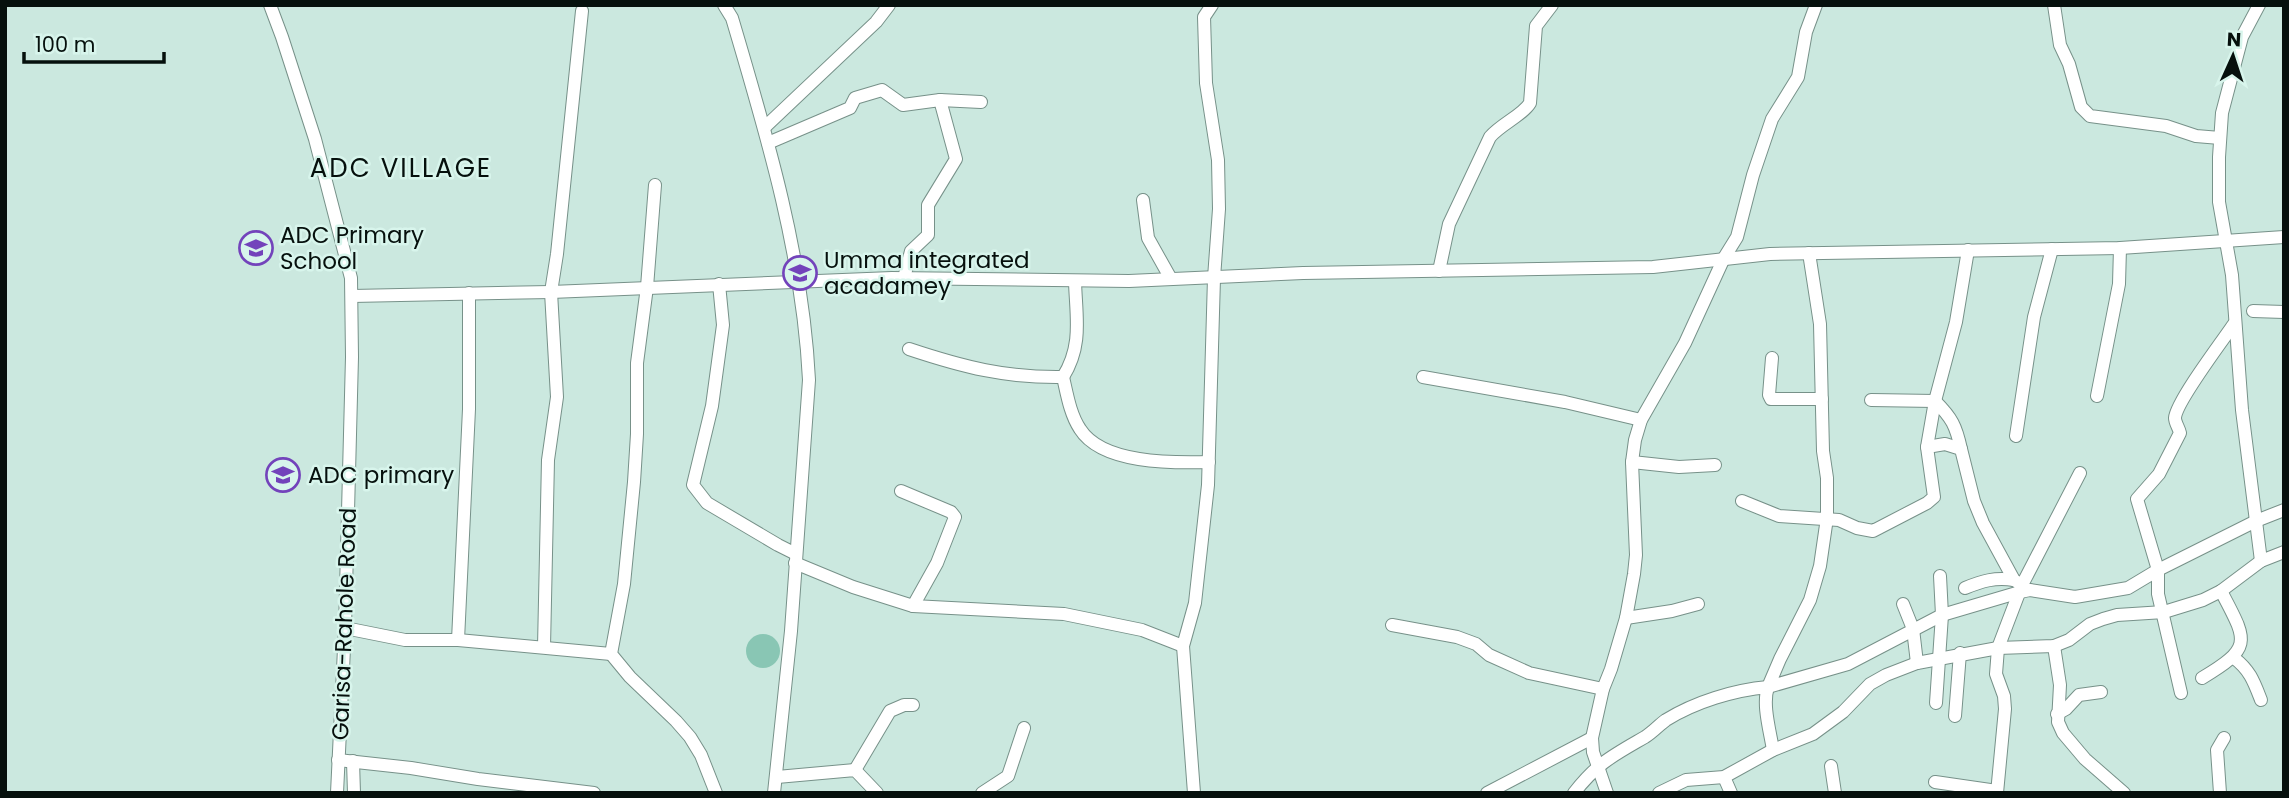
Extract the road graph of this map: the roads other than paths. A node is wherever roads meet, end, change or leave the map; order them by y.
1 (270, 5) edge
2 (724, 5) edge
3 (889, 5) edge
4 (1212, 5) edge
5 (1552, 5) edge
6 (1816, 5) edge
7 (2054, 5) edge
8 (2259, 5) edge
9 (582, 11) dead end
10 (940, 100) junction
11 (981, 102) dead end
12 (765, 127) junction
13 (2220, 138) junction
14 (768, 143) junction
15 (655, 185) dead end
16 (1143, 200) dead end
17 (2284, 237) edge
18 (2226, 242) junction
19 (2120, 248) junction
20 (2052, 249) junction
21 (1968, 250) junction
22 (1809, 253) junction
23 (1724, 258) junction
24 (1439, 271) junction
25 (904, 278) junction
26 (1214, 278) junction
27 (1171, 279) junction
28 (1075, 281) junction
29 (798, 282) junction
30 (719, 284) junction
31 (647, 287) junction
32 (551, 292) junction
33 (469, 293) junction
34 (352, 296) junction
35 (2253, 311) dead end
36 (2284, 312) edge
37 (2234, 324) junction
38 (909, 349) dead end
39 (1772, 358) dead end
40 (1063, 377) junction
41 (1423, 377) dead end
42 (2097, 396) dead end
43 (1822, 399) junction
44 (1871, 400) dead end
45 (1935, 401) junction
46 (1641, 420) junction
47 (2016, 436) dead end
48 (1927, 447) junction
49 (1961, 449) junction
50 (1632, 462) junction
51 (1209, 463) junction
52 (1715, 465) dead end
53 (2080, 473) dead end
54 (901, 491) dead end
55 (1742, 501) dead end
56 (2284, 510) edge
57 (1827, 518) junction
58 (2256, 521) junction
59 (2284, 552) edge
60 (796, 558) junction
61 (2261, 561) junction
62 (2158, 570) junction
63 (1940, 576) dead end
64 (2018, 586) junction
65 (1965, 588) dead end
66 (2221, 591) junction
67 (1698, 604) dead end
68 (1903, 604) dead end
69 (912, 606) junction
70 (2164, 612) junction
71 (1942, 615) junction
72 (1626, 618) junction
73 (1392, 625) dead end
74 (345, 628) junction
75 (1913, 629) junction
76 (458, 640) junction
77 (1183, 646) junction
78 (2054, 646) junction
79 (544, 648) junction
80 (1998, 648) junction
81 (1960, 653) junction
82 (611, 654) junction
83 (1940, 657) junction
84 (2234, 657) junction
85 (1917, 663) junction
86 (2202, 678) dead end
87 (1768, 687) junction
88 (1602, 689) junction
89 (2101, 692) dead end
90 (2181, 693) dead end
91 (2260, 700) dead end
92 (1936, 704) dead end
93 (913, 705) dead end
94 (2057, 714) junction
95 (1955, 716) dead end
96 (1024, 728) dead end
97 (1592, 738) junction
98 (2224, 738) dead end
99 (1773, 750) junction
100 (338, 760) junction
101 (353, 761) junction
102 (1831, 766) dead end
103 (1598, 767) junction
104 (855, 770) junction
105 (777, 777) junction
106 (1724, 777) junction
107 (1935, 782) dead end
108 (536, 789) edge
109 (1997, 792) edge
110 (337, 793) edge
111 (354, 793) edge
112 (594, 793) edge
113 (716, 793) edge
114 (774, 793) edge
115 (877, 793) edge
116 (982, 793) edge
117 (1194, 793) edge
118 (1487, 793) edge
119 (1574, 793) edge
120 (1607, 793) edge
121 (1659, 793) edge
122 (1731, 793) edge
123 (1835, 793) edge
124 (2124, 793) edge
125 (2220, 793) edge

1 - 34 street, Garisa-Rahole Road
2 - 12 street
3 - 12 street
4 - 26 street
5 - 24 street
6 - 23 street
7 - 13 street
8 - 13 street
9 - 32 street
10 - 11 street
10 - 14 street
10 - 25 street
12 - 14 street
13 - 18 street
14 - 29 street
15 - 31 street
16 - 27 street
17 - 18 street
18 - 19 street
18 - 37 street
19 - 20 street
19 - 42 street
20 - 21 street
20 - 47 street
21 - 22 street
21 - 45 street
22 - 23 street
22 - 43 street
23 - 24 street
23 - 46 street
24 - 26 street
25 - 28 street
25 - 29 street
26 - 27 street
26 - 51 street
27 - 28 street
28 - 40 street
29 - 30 street
29 - 60 street
30 - 31 street
30 - 60 street
31 - 32 street
31 - 82 street
32 - 33 street
32 - 79 street
33 - 34 street
33 - 76 street
34 - 74 street, Garisa-Rahole Road
35 - 36 street
37 - 58 street
37 - 62 street
38 - 40 street
39 - 43 street
40 - 51 street
41 - 46 street
43 - 57 street
44 - 45 street
45 - 48 street
45 - 49 street
46 - 50 street
48 - 49 street
48 - 57 street
49 - 64 street
50 - 52 street
50 - 72 street
51 - 77 street
53 - 64 street
54 - 69 street
55 - 57 street
56 - 58 street
57 - 87 street
58 - 61 street
58 - 62 street
59 - 61 street
60 - 69 street
60 - 105 street
61 - 66 street
62 - 64 street
62 - 70 street
63 - 71 street
64 - 65 street
64 - 71 street
64 - 80 street
66 - 70 street
66 - 84 street
67 - 72 street
68 - 75 street
69 - 77 street
70 - 78 street
70 - 90 street
71 - 75 street
71 - 83 street
72 - 88 street
73 - 88 street
74 - 76 street
74 - 100 street, Garisa-Rahole Road
75 - 85 street
75 - 87 street
76 - 79 street
77 - 117 street
78 - 80 street
78 - 94 street
79 - 82 street
80 - 81 street
80 - 109 street
81 - 83 street
81 - 95 street
82 - 113 street
83 - 85 street
83 - 92 street
84 - 86 street
84 - 91 street
85 - 99 street
87 - 99 street
87 - 103 street
88 - 97 street
89 - 94 street
93 - 104 street
94 - 124 street
96 - 116 street
97 - 103 street
97 - 118 street
98 - 125 street
99 - 106 street
100 - 101 street
100 - 110 street, Garisa-Rahole Road
101 - 108 street
101 - 111 street
102 - 123 street
103 - 119 street
103 - 120 street
104 - 105 street
104 - 115 street
105 - 114 street
106 - 121 street
106 - 122 street
107 - 109 street
108 - 112 street

